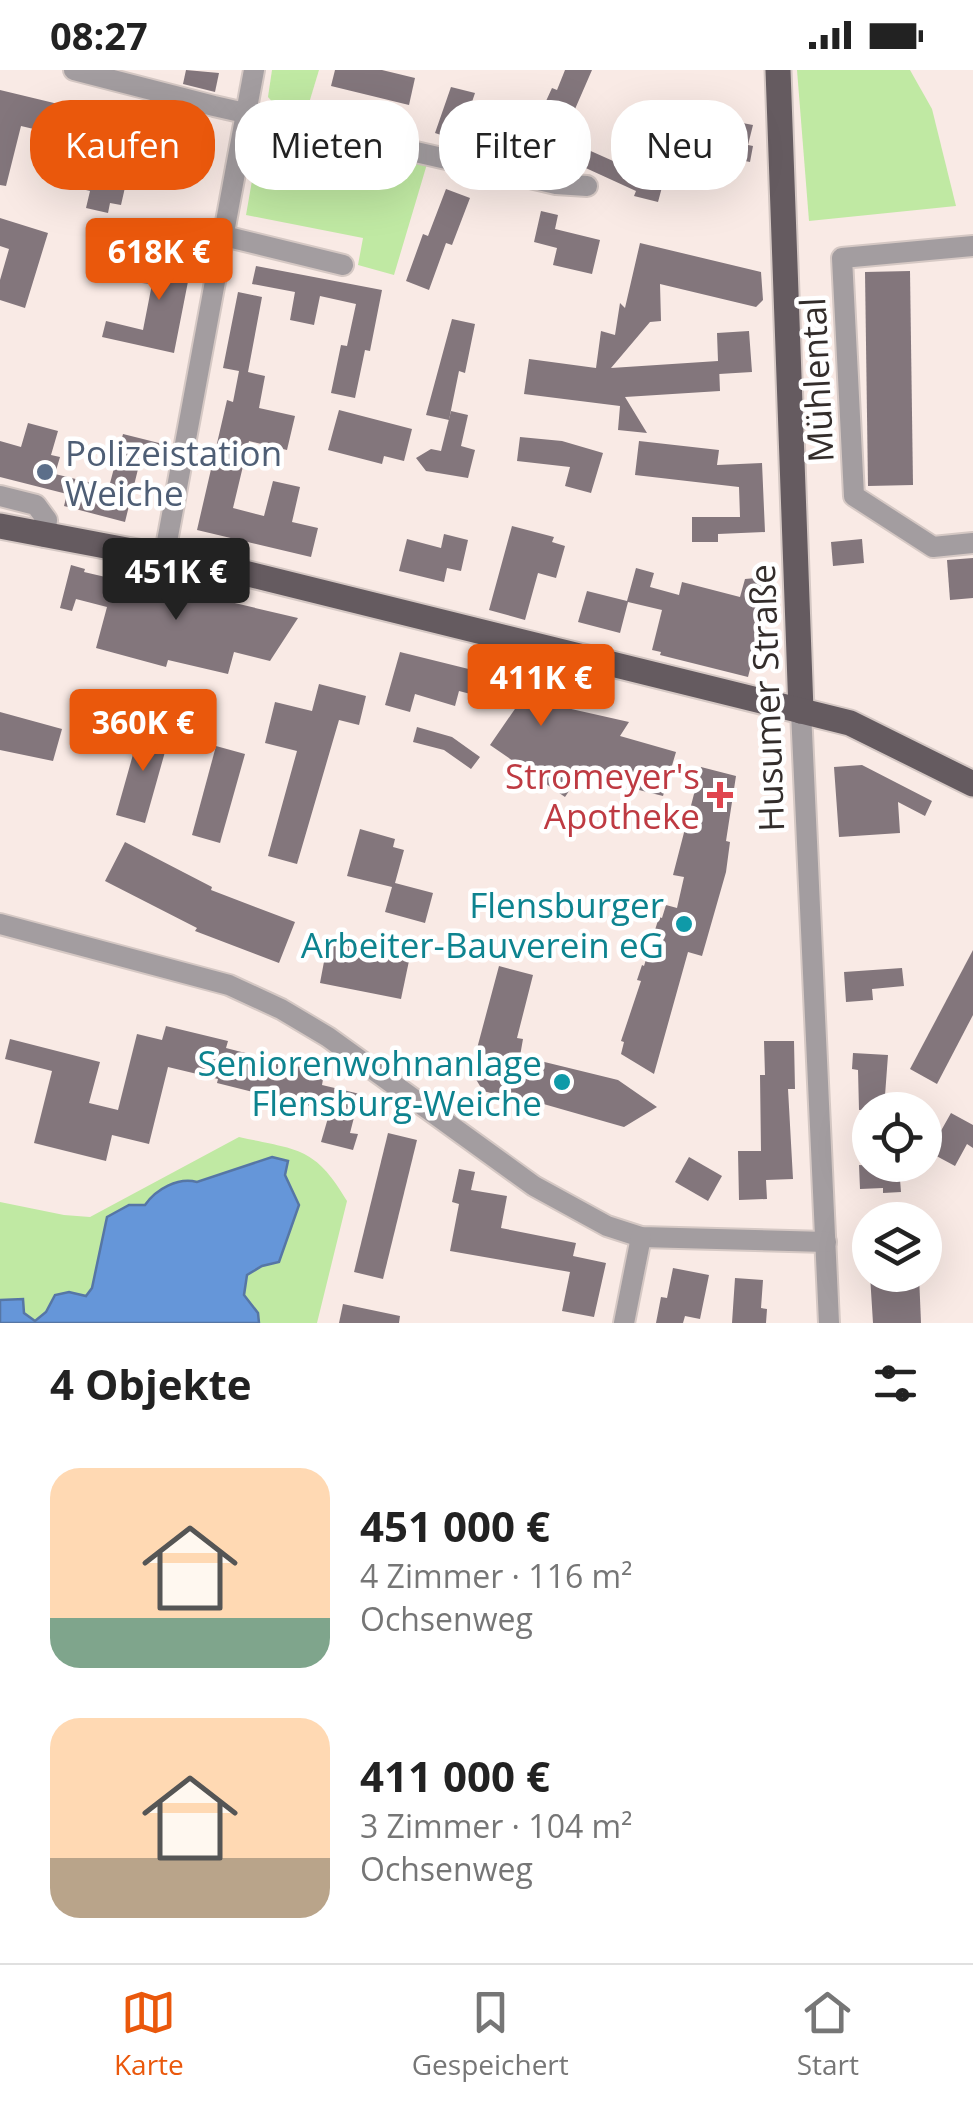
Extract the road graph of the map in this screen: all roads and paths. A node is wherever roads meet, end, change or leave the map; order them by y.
1 (74, 70) edge
2 (254, 70) edge
3 (778, 70) edge
4 (249, 100) edge
5 (235, 111) edge
6 (235, 175) edge
7 (224, 236) junction
8 (973, 246) edge
9 (343, 265) dead end
10 (0, 496) edge
11 (0, 526) edge
12 (46, 537) junction
13 (973, 544) edge
14 (164, 558) junction
15 (800, 711) junction
16 (973, 784) edge
17 (0, 924) edge
18 (642, 1236) junction
19 (826, 1242) junction
20 (624, 1323) edge
21 (828, 1323) edge

1 - 5 street
2 - 4 street
3 - 15 main road, Husumer Straße
6 - 7 street
7 - 9 street
7 - 14 street
8 - 13 street, Mühlental
10 - 12 street
11 - 12 main road
12 - 14 main road
14 - 15 main road
15 - 16 main road
15 - 19 street, Husumer Straße
17 - 18 street
18 - 19 street
18 - 20 street
19 - 21 street, Husumer Straße

